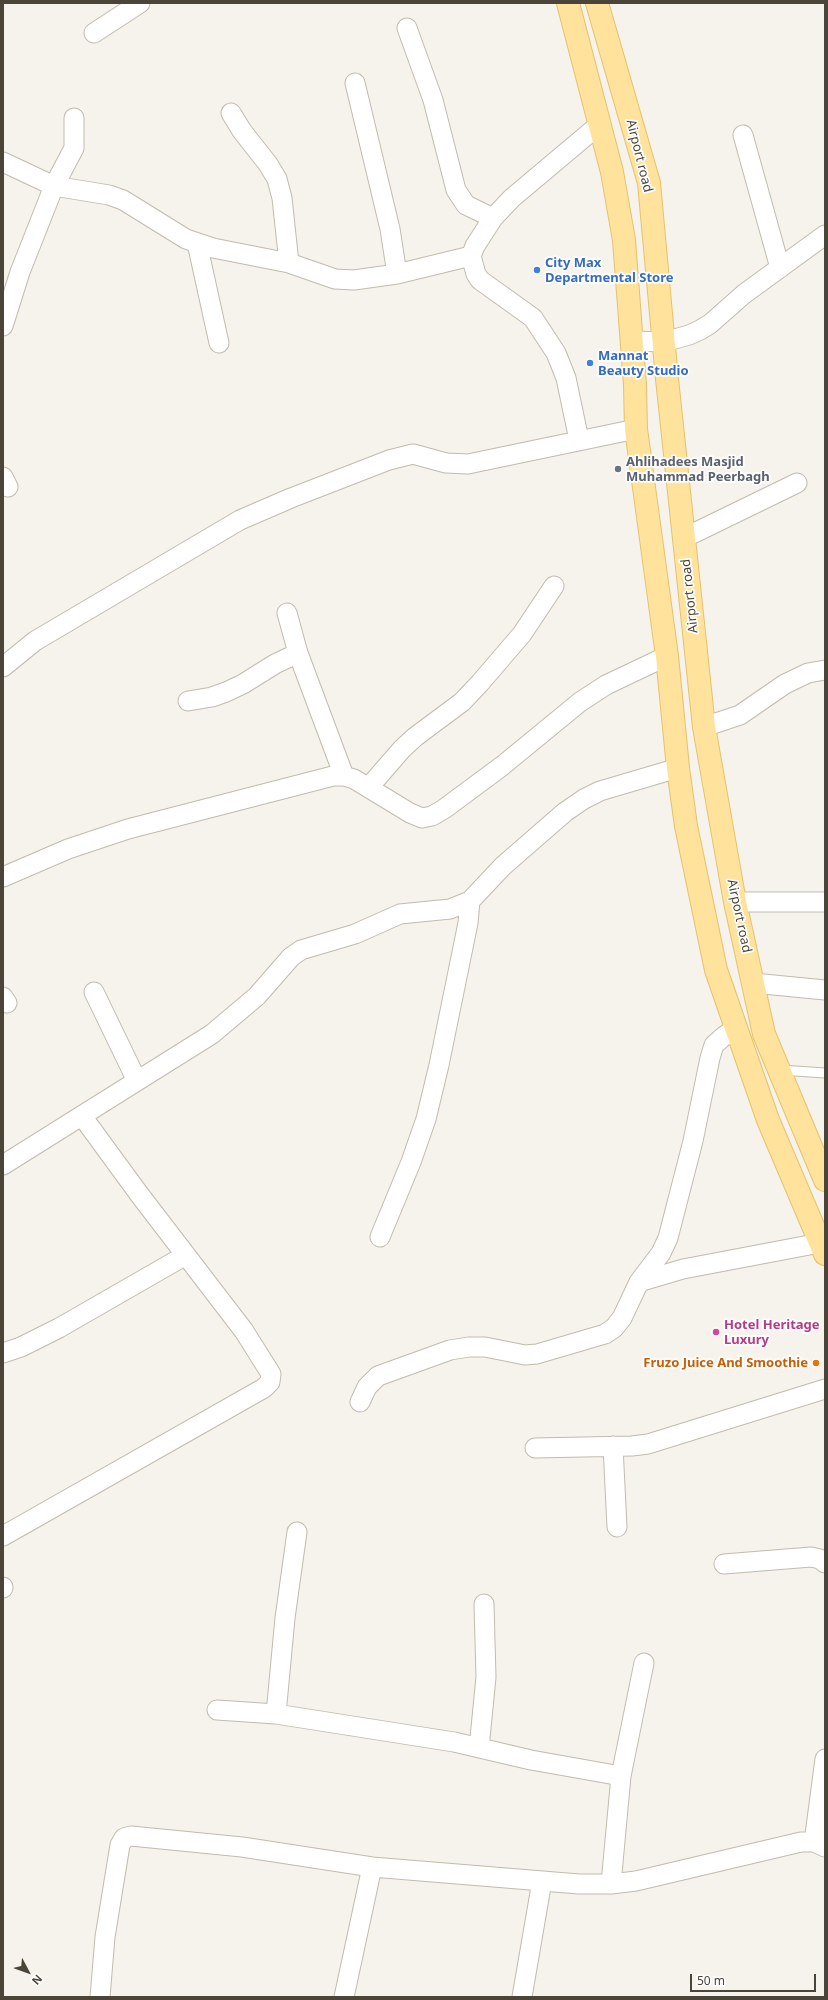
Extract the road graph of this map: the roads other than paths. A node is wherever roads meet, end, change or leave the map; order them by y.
1 (140, 3) edge
2 (568, 3) edge
3 (597, 3) edge
4 (407, 28) dead end
5 (94, 33) dead end
6 (355, 83) dead end
7 (231, 113) dead end
8 (74, 118) dead end
9 (600, 124) junction
10 (743, 135) dead end
11 (3, 162) edge
12 (54, 186) junction
13 (493, 218) junction
14 (825, 235) edge
15 (197, 243) junction
16 (471, 256) junction
17 (289, 263) junction
18 (780, 268) junction
19 (397, 274) junction
20 (3, 326) edge
21 (632, 341) junction
22 (664, 342) junction
23 (219, 343) dead end
24 (636, 430) junction
25 (580, 440) junction
26 (797, 484) dead end
27 (684, 538) junction
28 (554, 586) dead end
29 (287, 613) dead end
30 (298, 653) junction
31 (667, 656) junction
32 (3, 667) edge
33 (825, 670) edge
34 (188, 701) dead end
35 (704, 727) junction
36 (678, 768) junction
37 (344, 776) junction
38 (369, 787) junction
39 (3, 877) edge
40 (470, 901) junction
41 (735, 902) junction
42 (825, 902) edge
43 (753, 983) junction
44 (825, 990) edge
45 (94, 992) dead end
46 (736, 1028) junction
47 (778, 1069) junction
48 (825, 1073) edge
49 (136, 1081) junction
50 (82, 1116) junction
51 (3, 1165) edge
52 (825, 1180) edge
53 (380, 1237) dead end
54 (823, 1249) edge
55 (186, 1254) junction
56 (639, 1282) junction
57 (3, 1353) edge
58 (825, 1389) edge
59 (360, 1402) dead end
60 (613, 1446) junction
61 (535, 1448) dead end
62 (617, 1527) dead end
63 (297, 1532) dead end
64 (3, 1536) edge
65 (825, 1563) edge
66 (724, 1564) dead end
67 (484, 1604) dead end
68 (644, 1664) dead end
69 (217, 1710) dead end
70 (276, 1714) junction
71 (479, 1748) junction
72 (825, 1759) edge
73 (620, 1776) junction
74 (820, 1845) edge
75 (372, 1867) junction
76 (542, 1881) junction
77 (611, 1884) junction
78 (100, 1997) edge
79 (344, 1997) edge
80 (522, 1997) edge

1 - 5 street
2 - 9 main road
3 - 22 main road, Airport road
4 - 13 street
6 - 19 street
7 - 17 street
8 - 12 street
9 - 13 street
9 - 21 main road
10 - 18 street
11 - 12 street
12 - 15 street
12 - 20 street
13 - 16 street
14 - 18 street
15 - 17 street
15 - 23 street
16 - 19 street
16 - 25 street
17 - 19 street
18 - 22 street
21 - 22 street
21 - 24 main road
22 - 27 main road, Airport road
24 - 25 street
24 - 31 main road
25 - 32 street
26 - 27 street
27 - 35 main road, Airport road
28 - 38 street
29 - 30 street
30 - 34 street
30 - 37 street
31 - 36 main road
31 - 38 street
33 - 35 street
35 - 41 main road, Airport road
36 - 40 street
36 - 46 main road
37 - 38 street
37 - 39 street
40 - 49 street
40 - 53 street
41 - 42 street
41 - 43 main road, Airport road
43 - 44 street
43 - 47 main road, Airport road
45 - 49 street
46 - 54 main road
46 - 56 street
47 - 48 lane
47 - 52 main road, Airport road
49 - 50 street
50 - 51 street
50 - 55 street
54 - 56 street
55 - 57 street
55 - 64 street
56 - 59 street
58 - 60 street
60 - 61 street
60 - 62 street
63 - 70 street
65 - 66 street
67 - 71 street
68 - 73 street
69 - 70 street
70 - 71 street
71 - 73 street
72 - 74 street
73 - 77 street
74 - 77 street
75 - 76 street
75 - 78 street
75 - 79 street
76 - 77 street
76 - 80 street

